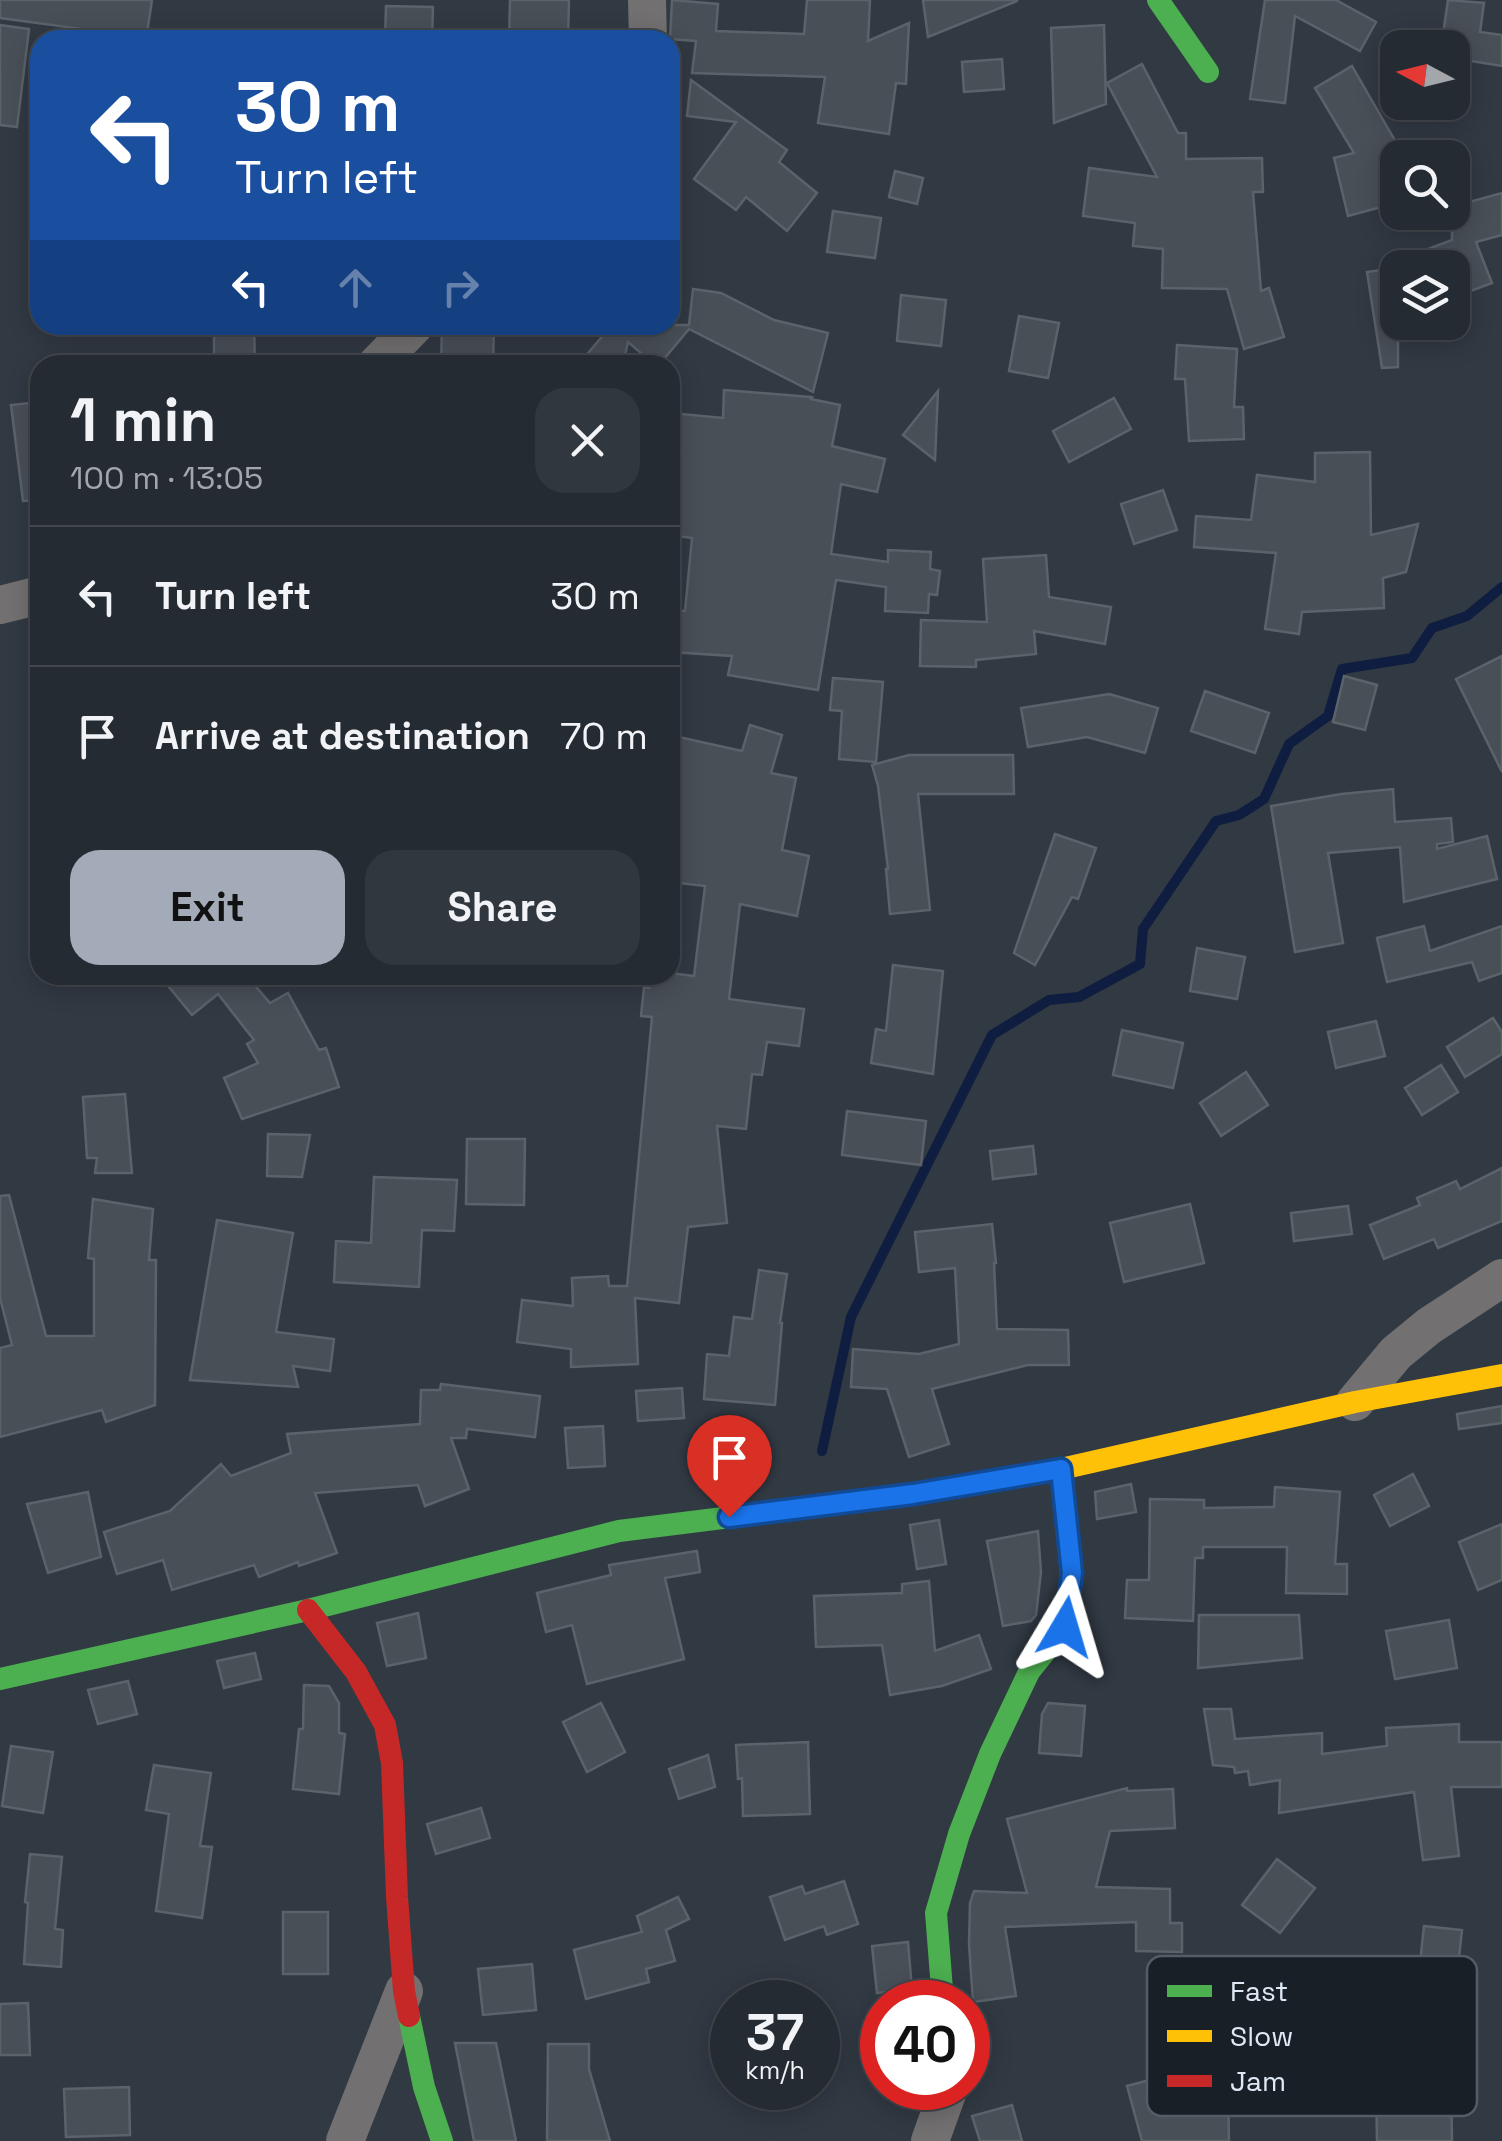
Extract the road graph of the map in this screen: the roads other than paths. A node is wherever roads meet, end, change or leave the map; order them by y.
1 (647, 0) edge
2 (1158, 0) edge
3 (648, 30) edge
4 (1208, 72) dead end
5 (404, 335) edge
6 (386, 355) edge
7 (30, 598) edge
8 (0, 605) edge
9 (1502, 1278) edge
10 (1502, 1376) edge
11 (1356, 1402) junction
12 (1061, 1469) junction
13 (308, 1610) junction
14 (0, 1679) edge
15 (941, 1980) edge
16 (404, 1991) junction
17 (941, 2110) edge
18 (346, 2141) edge
19 (442, 2141) edge
20 (930, 2141) edge

1 - 3 street
2 - 4 street
5 - 6 street
7 - 8 street
9 - 11 street
10 - 11 street
11 - 12 street
12 - 13 street
12 - 15 street
13 - 14 street
13 - 16 street
16 - 18 street
16 - 19 street
17 - 20 street

